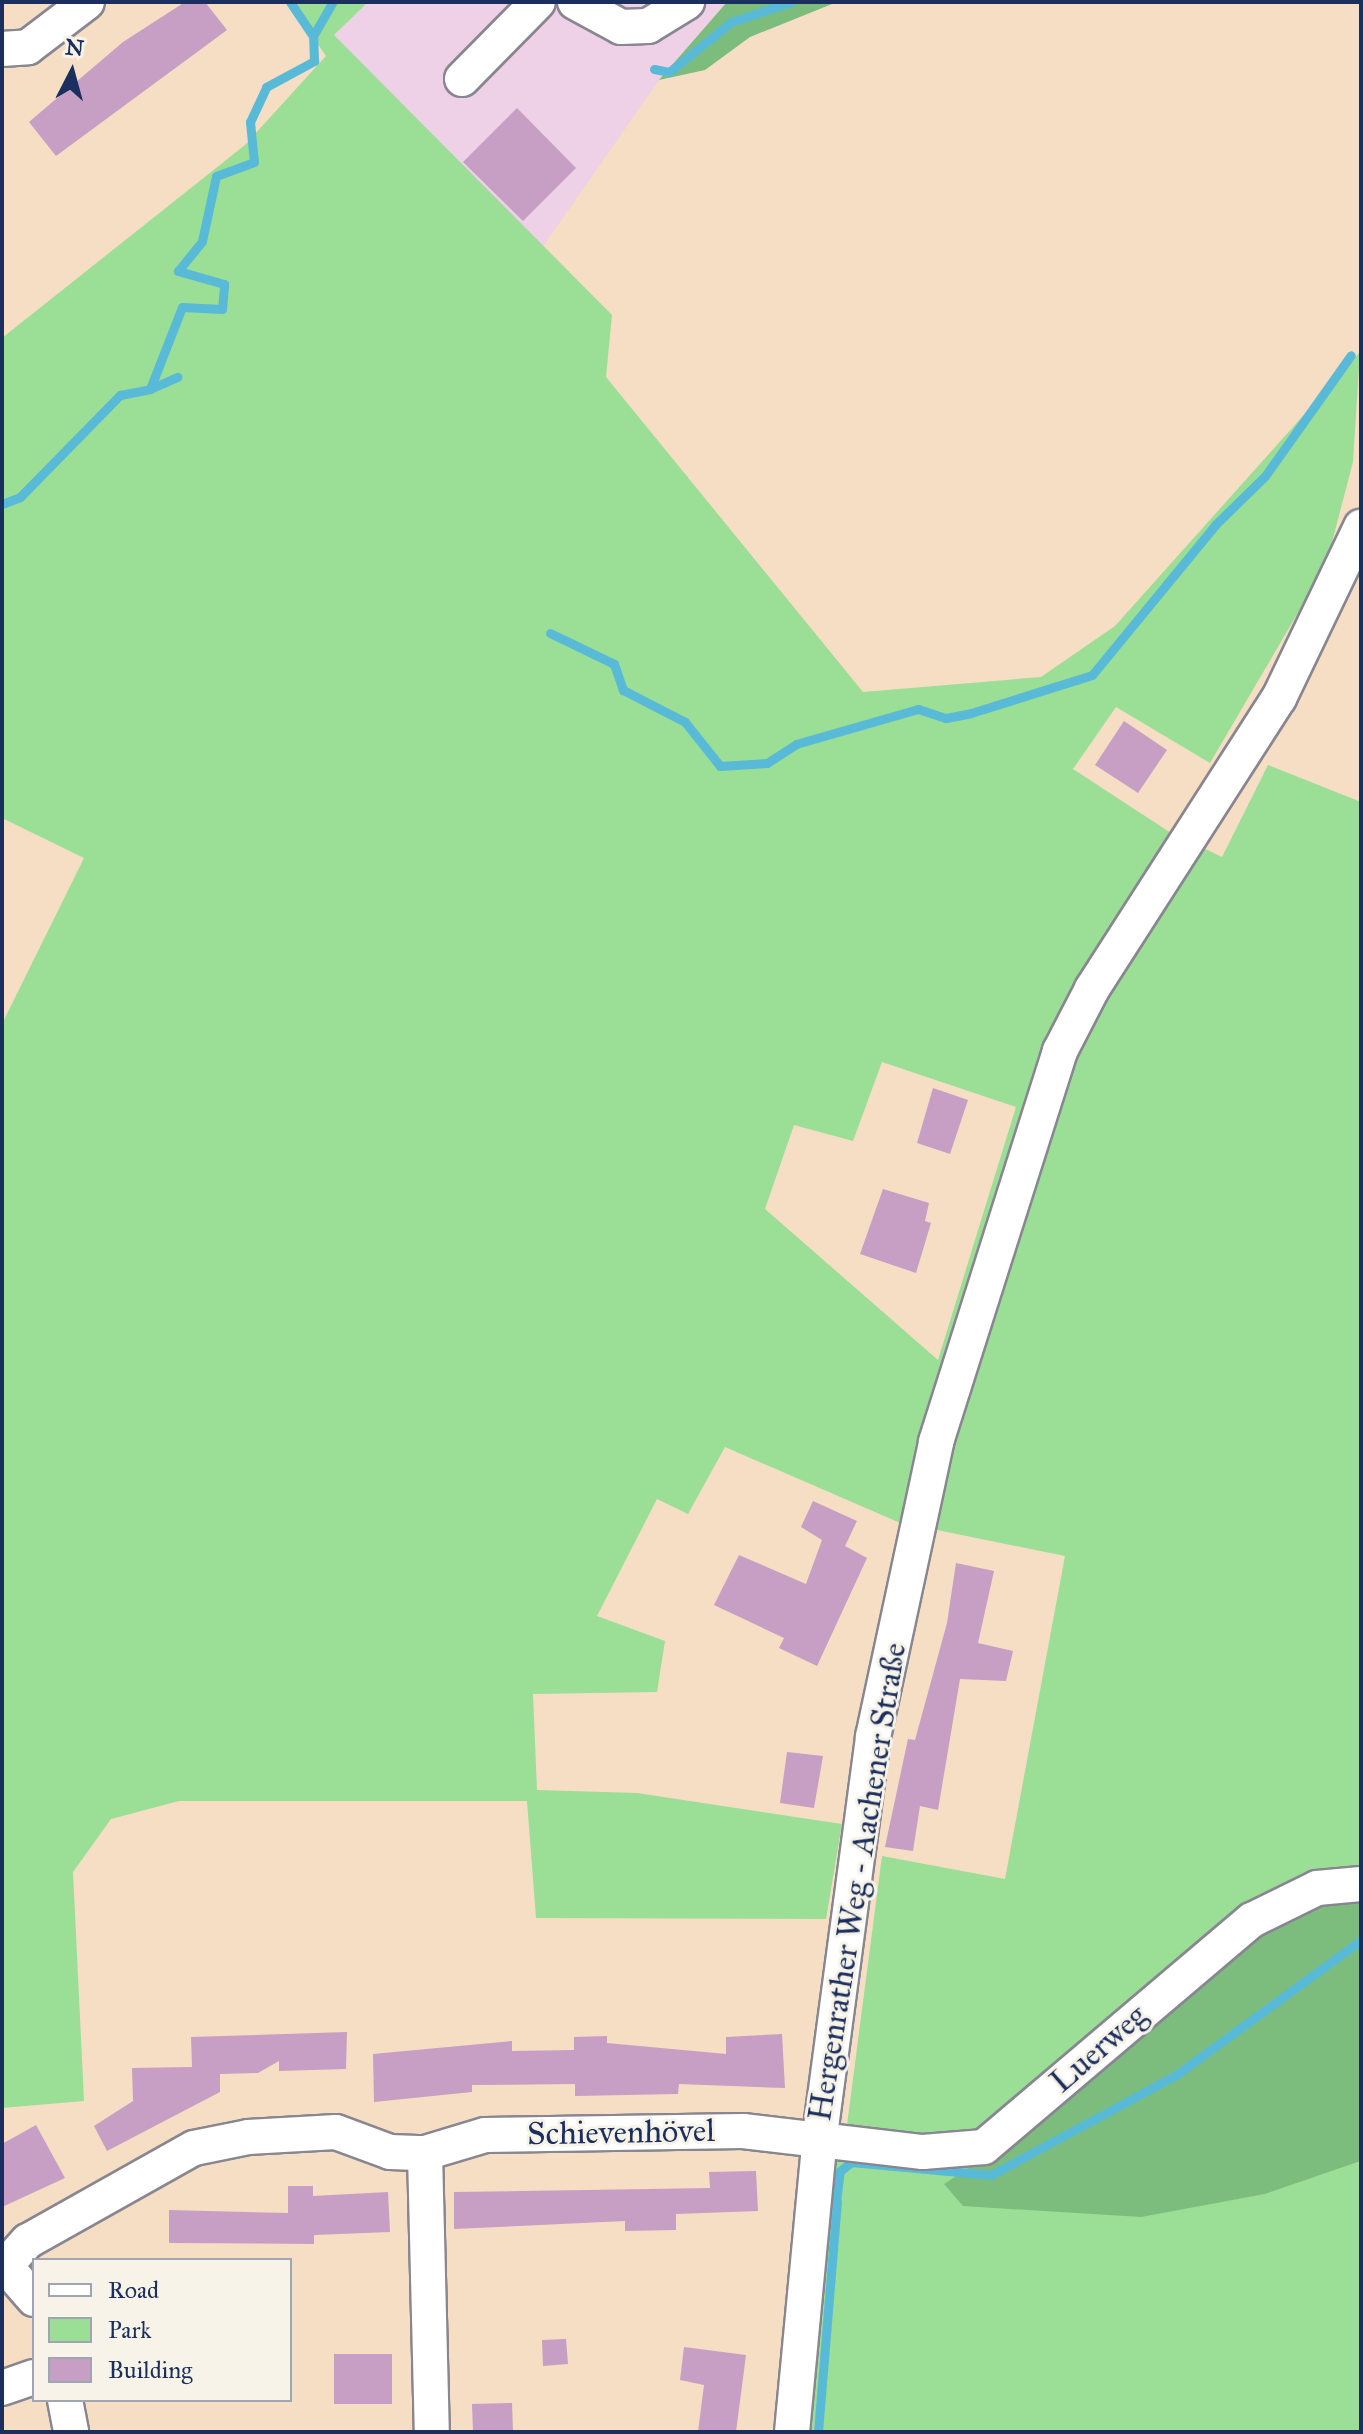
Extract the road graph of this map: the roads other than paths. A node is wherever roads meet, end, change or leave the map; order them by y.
1 (87, 2) edge
2 (538, 2) edge
3 (575, 2) edge
4 (687, 2) edge
5 (2, 49) edge
6 (462, 79) dead end
7 (1361, 527) edge
8 (1361, 1884) edge
9 (820, 2135) junction
10 (425, 2153) junction
11 (4, 2263) edge
12 (32, 2297) edge
13 (32, 2378) edge
14 (2, 2388) edge
15 (65, 2402) edge
16 (71, 2432) edge
17 (432, 2432) edge
18 (792, 2432) edge

1 - 5 street
2 - 6 street
3 - 4 street
7 - 9 street, Hergenrather Weg - Aachener Straße
8 - 9 street, Luerweg
9 - 10 street, Schievenhövel
9 - 18 street, Hergenrather Weg - Aachener Straße
10 - 11 street, Schievenhövel
10 - 17 street
11 - 12 street, Schievenhövel
13 - 14 street
15 - 16 street

